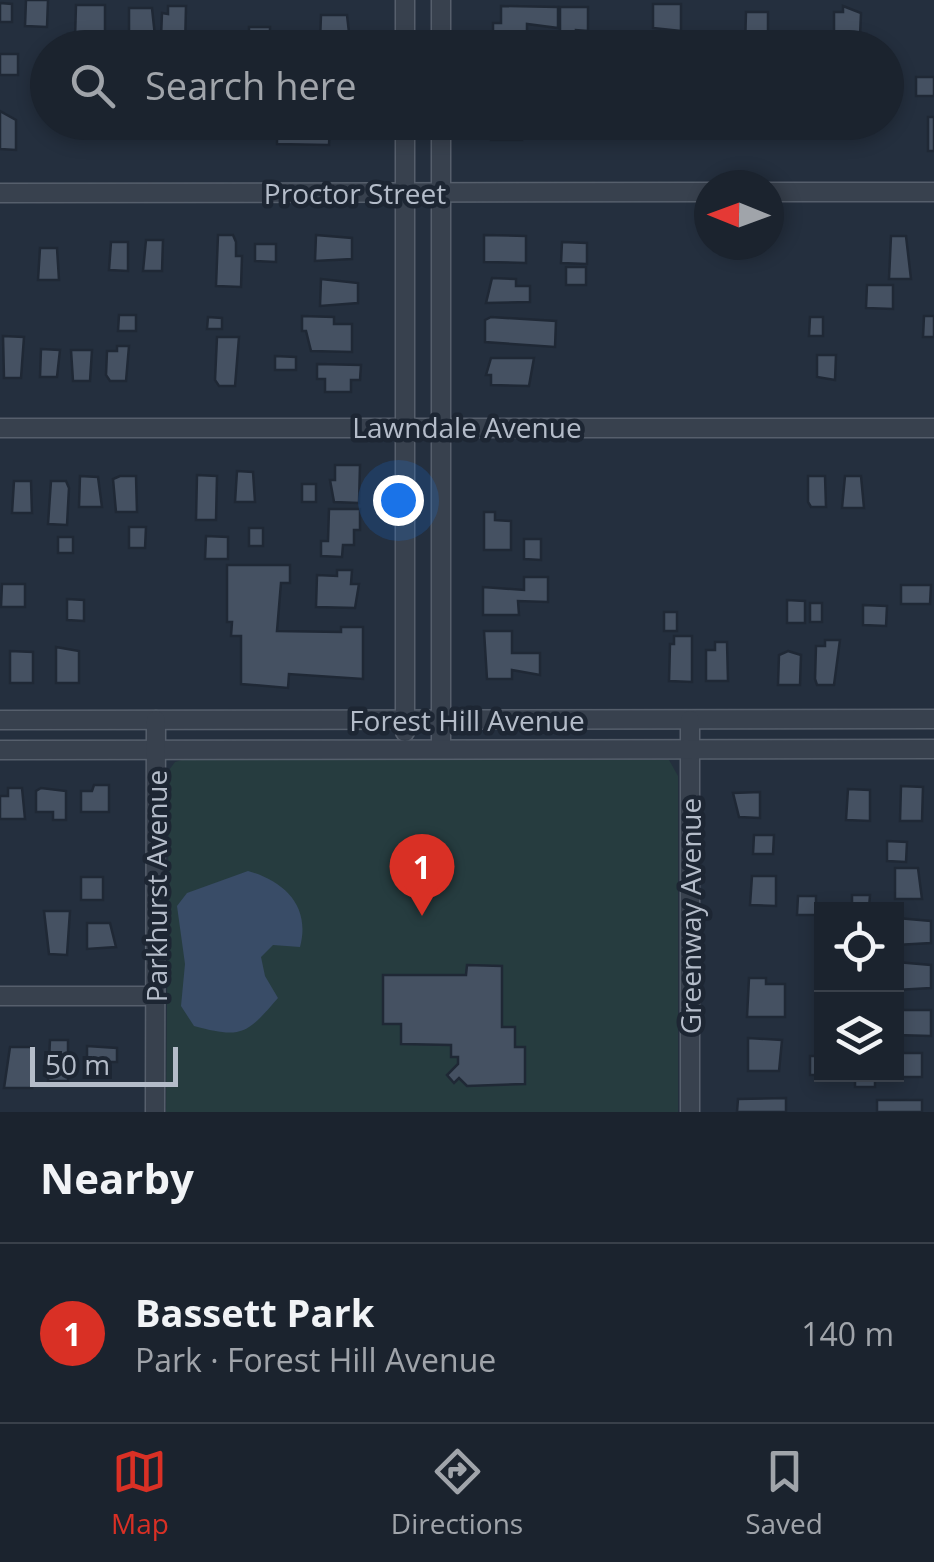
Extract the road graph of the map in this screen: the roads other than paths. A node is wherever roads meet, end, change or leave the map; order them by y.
1 (405, 0) edge
2 (441, 0) edge
3 (405, 30) edge
4 (441, 30) edge
5 (405, 140) edge
6 (441, 140) edge
7 (406, 192) junction
8 (441, 192) junction
9 (694, 192) edge
10 (784, 192) edge
11 (934, 192) edge
12 (0, 193) edge
13 (406, 427) junction
14 (441, 427) junction
15 (0, 428) edge
16 (934, 428) edge
17 (0, 720) edge
18 (156, 720) junction
19 (405, 720) junction
20 (441, 720) junction
21 (690, 720) junction
22 (934, 720) edge
23 (156, 749) junction
24 (405, 749) junction
25 (441, 749) junction
26 (934, 749) edge
27 (0, 750) edge
28 (690, 750) junction
29 (0, 996) edge
30 (156, 996) junction
31 (155, 1112) edge
32 (690, 1112) edge

1 - 3 street
2 - 4 street
5 - 7 street
6 - 8 street
7 - 8 street, Proctor Street
7 - 12 street, Proctor Street
7 - 13 street
8 - 9 street, Proctor Street
8 - 14 street
10 - 11 street
13 - 14 street, Lawndale Avenue
13 - 15 street, Lawndale Avenue
13 - 19 street
14 - 16 street, Lawndale Avenue
14 - 20 street
17 - 18 street, Forest Hill Avenue
18 - 19 street, Forest Hill Avenue
18 - 23 street, Parkhurst Avenue
19 - 20 street, Forest Hill Avenue
19 - 24 street
20 - 21 street, Forest Hill Avenue
20 - 25 street
21 - 22 street, Forest Hill Avenue
21 - 28 street, Greenway Avenue
23 - 24 street, Forest Hill Avenue
23 - 27 street, Forest Hill Avenue
23 - 30 street, Parkhurst Avenue
24 - 25 street, Forest Hill Avenue
25 - 28 street, Forest Hill Avenue
26 - 28 street, Forest Hill Avenue
28 - 32 street, Greenway Avenue
29 - 30 street
30 - 31 street, Parkhurst Avenue

